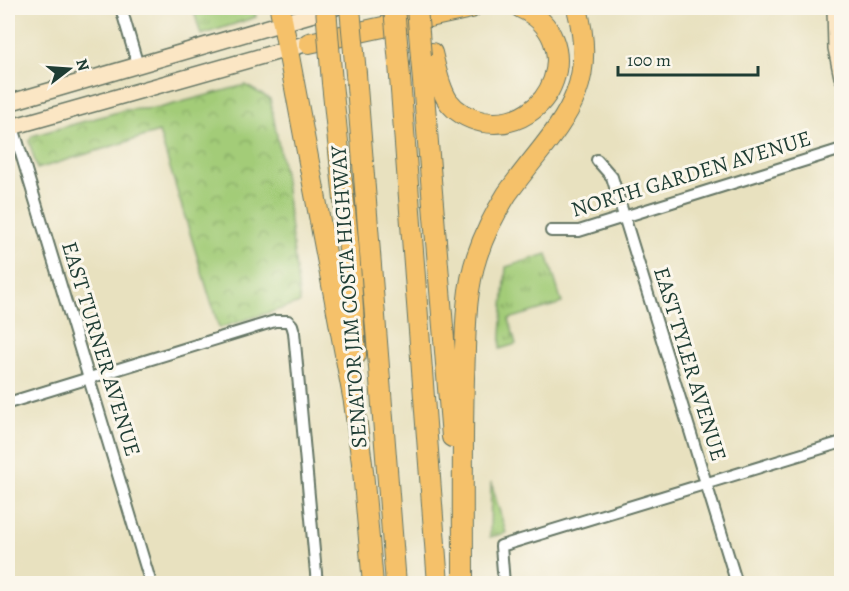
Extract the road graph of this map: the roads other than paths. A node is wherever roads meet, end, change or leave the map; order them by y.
1 (121, 8) edge
2 (326, 8) edge
3 (334, 8) edge
4 (350, 8) edge
5 (394, 8) edge
6 (417, 8) edge
7 (425, 8) edge
8 (471, 8) edge
9 (521, 8) edge
10 (577, 8) edge
11 (835, 8) edge
12 (281, 15) edge
13 (309, 43) junction
14 (288, 50) junction
15 (427, 55) junction
16 (138, 66) junction
17 (842, 77) edge
18 (8, 103) edge
19 (10, 127) edge
20 (842, 149) edge
21 (597, 160) dead end
22 (625, 218) junction
23 (551, 231) dead end
24 (89, 378) junction
25 (8, 403) edge
26 (842, 442) edge
27 (363, 471) junction
28 (705, 483) junction
29 (151, 584) edge
30 (317, 584) edge
31 (373, 584) edge
32 (396, 584) edge
33 (438, 584) edge
34 (463, 584) edge
35 (504, 584) edge
36 (737, 584) edge

1 - 16 street
2 - 27 highway, bridge
3 - 12 main road
4 - 32 highway, SENATOR JIM COSTA HIGHWAY, bridge
5 - 33 highway, bridge
6 - 15 highway, bridge
7 - 13 main road
7 - 15 highway
8 - 13 highway
9 - 15 highway
10 - 34 highway
11 - 17 main road
12 - 14 highway
12 - 16 main road
13 - 14 main road
14 - 19 main road
14 - 27 highway
15 - 34 highway
16 - 18 main road
19 - 24 street, EAST TURNER AVENUE
20 - 22 street, NORTH GARDEN AVENUE
21 - 22 street, EAST TYLER AVENUE
22 - 23 street, NORTH GARDEN AVENUE
22 - 28 street, EAST TYLER AVENUE
24 - 25 street
24 - 29 street, EAST TURNER AVENUE
24 - 30 street
26 - 28 street
27 - 31 highway
28 - 35 street
28 - 36 street, EAST TYLER AVENUE

